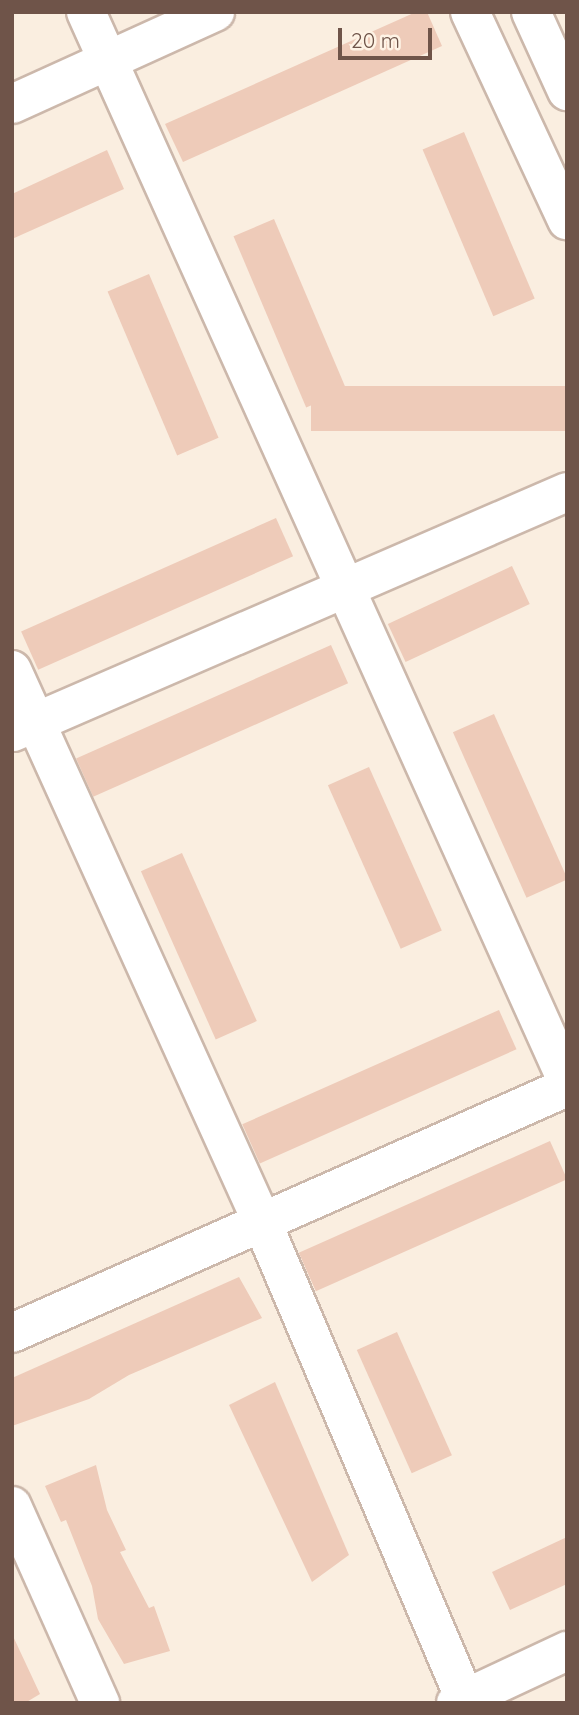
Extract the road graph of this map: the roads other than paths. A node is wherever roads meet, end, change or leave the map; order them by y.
1 (86, 12) edge
2 (215, 12) edge
3 (470, 12) edge
4 (531, 12) edge
5 (107, 61) junction
6 (567, 91) edge
7 (12, 104) edge
8 (567, 220) edge
9 (567, 492) edge
10 (347, 588) junction
11 (12, 670) edge
12 (24, 728) edge
13 (567, 1082) edge
14 (567, 1087) edge
15 (262, 1222) junction
16 (12, 1333) edge
17 (12, 1506) edge
18 (567, 1651) edge
19 (460, 1701) edge
20 (100, 1703) edge

1 - 5 street
2 - 5 street
3 - 8 street
4 - 6 street
5 - 7 street
5 - 10 street
9 - 10 street
10 - 12 street
10 - 13 street
11 - 12 street
12 - 15 street
14 - 15 street
15 - 16 street
15 - 19 street
17 - 20 street
18 - 19 street

